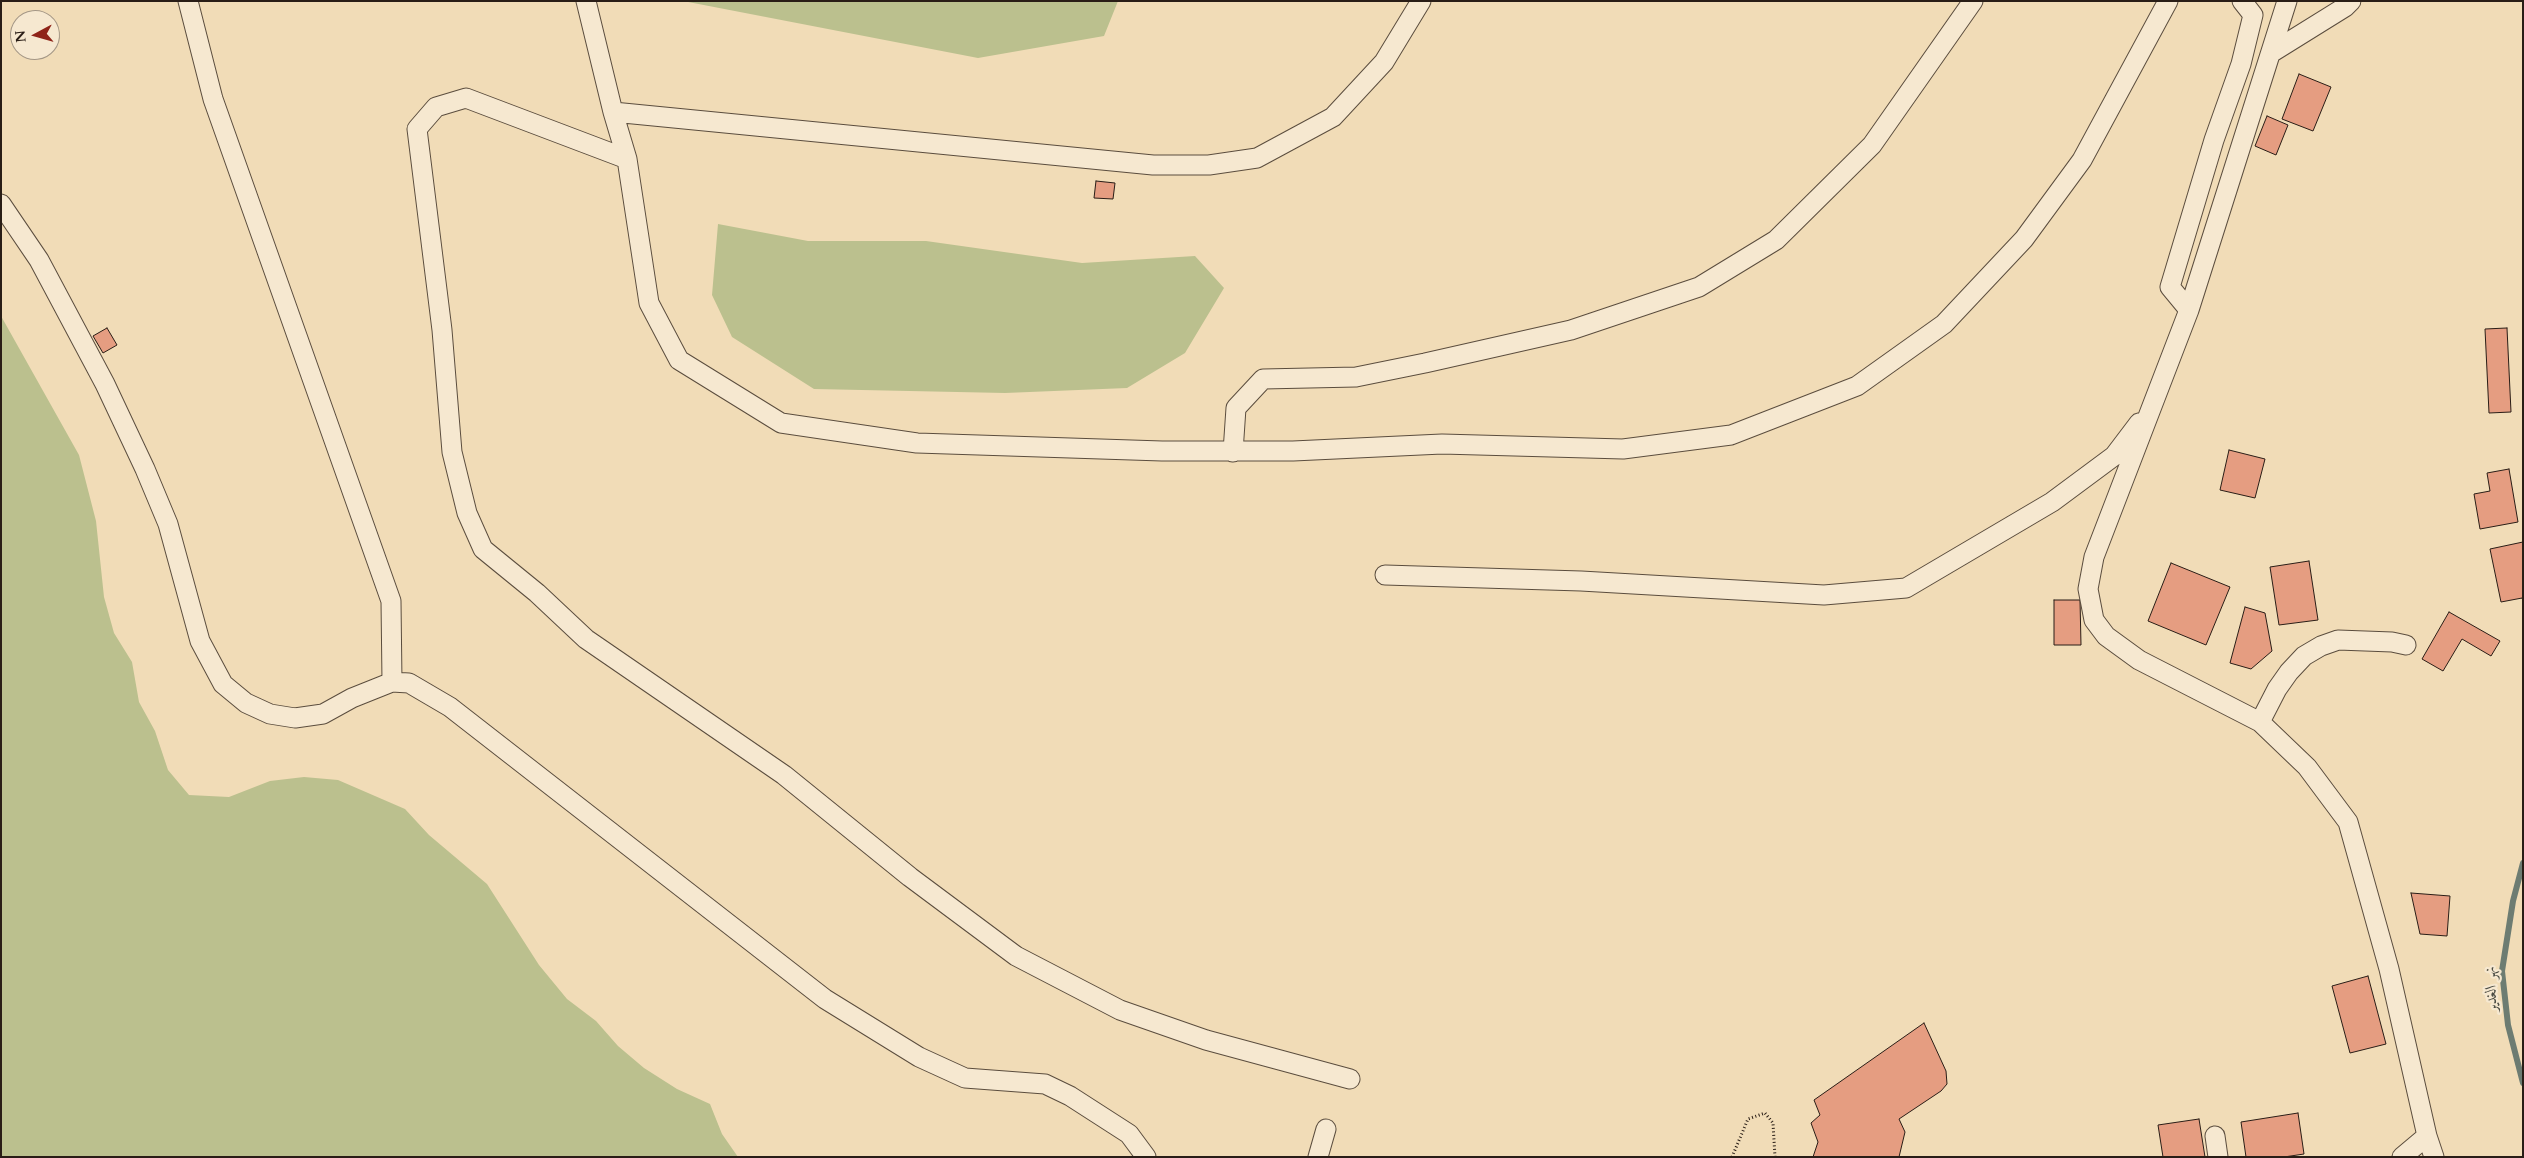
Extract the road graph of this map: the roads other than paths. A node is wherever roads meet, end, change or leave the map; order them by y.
1 (188, 1) edge
2 (586, 1) edge
3 (1421, 1) edge
4 (1973, 1) edge
5 (2168, 1) edge
6 (2242, 1) edge
7 (2287, 1) edge
8 (2351, 1) edge
9 (2271, 53) junction
10 (613, 112) junction
11 (627, 159) junction
12 (1, 204) edge
13 (2189, 310) junction
14 (2152, 406) junction
15 (1233, 452) junction
16 (1385, 576) dead end
17 (2406, 645) dead end
18 (392, 682) junction
19 (2260, 722) junction
20 (1350, 1079) dead end
21 (1326, 1129) dead end
22 (2215, 1136) dead end
23 (2427, 1136) junction
24 (1146, 1157) edge
25 (1318, 1157) edge
26 (2218, 1157) edge
27 (2402, 1157) edge
28 (2434, 1157) edge

1 - 18 street
2 - 10 street
3 - 10 street
4 - 15 street
5 - 15 street
6 - 13 street
7 - 9 street
8 - 9 street
9 - 13 street
10 - 11 street
11 - 15 street
11 - 20 street
12 - 18 street
13 - 14 street
14 - 16 street
14 - 19 street
17 - 19 street
18 - 24 street
19 - 23 street
21 - 25 street
22 - 26 street
23 - 27 street
23 - 28 street

